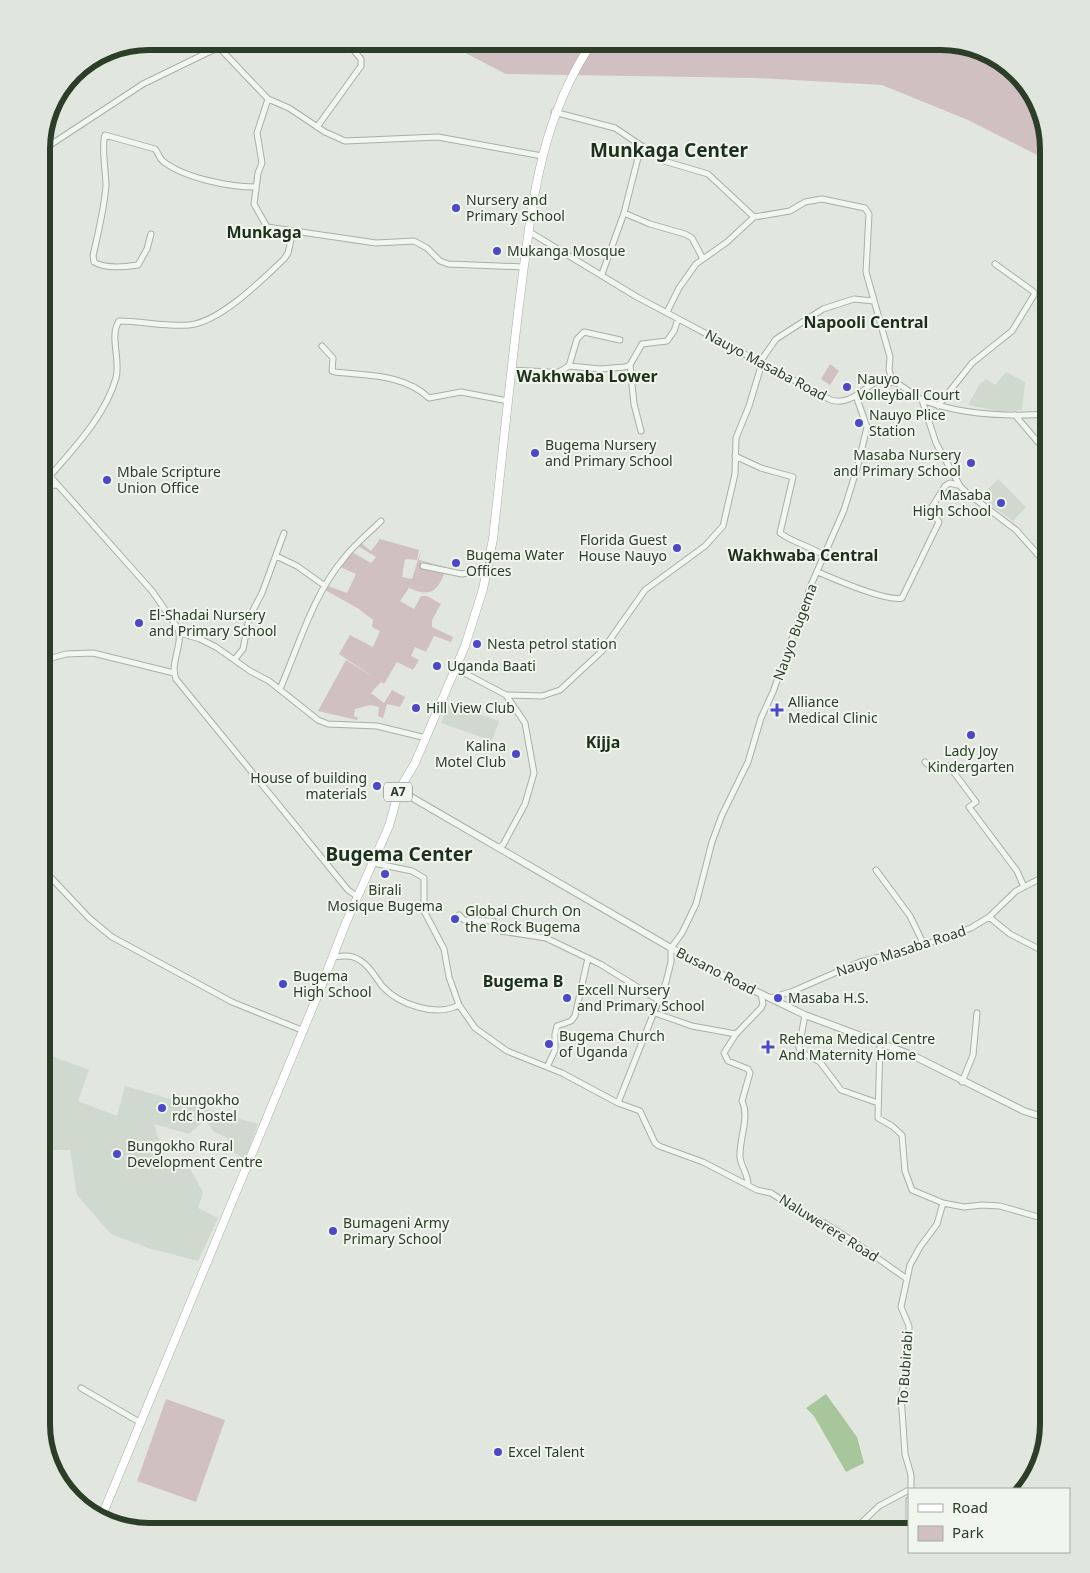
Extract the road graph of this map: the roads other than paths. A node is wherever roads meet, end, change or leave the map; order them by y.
1 (213, 50) edge
2 (222, 50) edge
3 (353, 50) edge
4 (587, 50) edge
5 (268, 99) junction
6 (554, 112) junction
7 (317, 127) junction
8 (50, 146) edge
9 (641, 146) junction
10 (542, 156) junction
11 (255, 186) junction
12 (624, 213) junction
13 (754, 217) junction
14 (293, 231) junction
15 (527, 231) junction
16 (151, 234) dead end
17 (703, 259) junction
18 (995, 264) dead end
19 (524, 267) junction
20 (602, 274) junction
21 (873, 301) junction
22 (667, 312) junction
23 (678, 319) junction
24 (620, 340) dead end
25 (322, 346) dead end
26 (761, 363) junction
27 (630, 365) junction
28 (569, 366) junction
29 (511, 370) junction
30 (889, 380) junction
31 (856, 396) junction
32 (508, 400) junction
33 (922, 400) junction
34 (938, 406) junction
35 (1040, 415) edge
36 (1015, 416) junction
37 (641, 431) dead end
38 (1040, 445) edge
39 (735, 456) junction
40 (50, 476) joint
41 (958, 482) junction
42 (50, 485) edge
43 (58, 485) junction
44 (381, 521) dead end
45 (284, 533) dead end
46 (824, 555) junction
47 (276, 556) junction
48 (1040, 557) edge
49 (423, 566) dead end
50 (488, 569) junction
51 (818, 572) junction
52 (325, 586) junction
53 (180, 633) junction
54 (50, 658) edge
55 (235, 659) junction
56 (455, 668) junction
57 (174, 673) junction
58 (280, 689) junction
59 (506, 695) junction
60 (426, 738) junction
61 (925, 762) dead end
62 (399, 790) junction
63 (497, 847) junction
64 (373, 863) junction
65 (876, 870) dead end
66 (50, 877) edge
67 (1040, 879) edge
68 (1024, 887) junction
69 (358, 898) junction
70 (459, 915) dead end
71 (989, 917) junction
72 (924, 945) junction
73 (671, 948) junction
74 (1040, 949) edge
75 (333, 957) junction
76 (588, 958) junction
77 (761, 994) junction
78 (770, 998) junction
79 (660, 1001) junction
80 (458, 1005) junction
81 (655, 1013) junction
82 (977, 1013) dead end
83 (805, 1015) junction
84 (304, 1031) junction
85 (736, 1034) junction
86 (880, 1043) junction
87 (547, 1068) junction
88 (962, 1082) junction
89 (618, 1103) junction
90 (878, 1103) junction
91 (1040, 1116) edge
92 (748, 1184) junction
93 (943, 1202) junction
94 (1040, 1217) edge
95 (907, 1279) junction
96 (81, 1388) dead end
97 (141, 1423) junction
98 (910, 1488) edge
99 (908, 1491) edge
100 (104, 1512) edge
101 (861, 1523) edge

1 - 8 street
2 - 5 street
3 - 7 street
4 - 6 main road, A7
5 - 7 street
5 - 11 street
6 - 9 street
6 - 10 main road, A7
7 - 10 street
9 - 12 street
9 - 13 street
10 - 15 main road, A7
11 - 14 street
11 - 16 street
12 - 17 street
12 - 20 street
13 - 17 street
13 - 21 street
14 - 19 street
14 - 40 street
15 - 19 main road, A7
15 - 20 street, Nauyo Masaba Road
17 - 22 street
18 - 34 street
19 - 29 main road, A7
20 - 22 street, Nauyo Masaba Road
21 - 26 street
21 - 30 street
22 - 23 street, Nauyo Masaba Road
23 - 26 street, Nauyo Masaba Road
23 - 27 street
24 - 28 street
25 - 32 street
26 - 31 street, Nauyo Masaba Road
26 - 39 street
27 - 28 street
27 - 37 street
28 - 29 street
29 - 32 main road, A7
30 - 31 street, Nauyo Masaba Road
30 - 33 street
31 - 46 street, Nauyo Bugema
32 - 50 main road, A7
33 - 34 street
33 - 41 street
34 - 36 street
35 - 36 street
36 - 38 street
39 - 46 street
39 - 59 street
40 - 43 street
41 - 48 street
41 - 51 street
42 - 43 street
43 - 53 street
44 - 52 street
45 - 47 street
46 - 51 street, Nauyo Bugema
47 - 52 street
47 - 55 street
49 - 50 street
50 - 56 main road, A7
51 - 73 street, Nauyo Bugema
52 - 58 street
53 - 55 street
53 - 57 street
54 - 57 street
55 - 58 street
56 - 59 street
56 - 60 main road, A7
57 - 69 street
58 - 60 street
59 - 63 street
60 - 62 main road, A7
61 - 68 street
62 - 63 street, Busano Road
62 - 64 main road, A7
63 - 73 street, Busano Road
64 - 69 main road, A7
64 - 80 street, Naluwerere Road
65 - 72 street
66 - 84 street
67 - 68 street, Nauyo Masaba Road
68 - 71 street, Nauyo Masaba Road
69 - 75 main road, A7
70 - 76 street
71 - 72 street, Nauyo Masaba Road
71 - 74 street
72 - 78 street, Nauyo Masaba Road
73 - 77 street, Busano Road
73 - 79 street
75 - 80 street
75 - 84 main road, A7
76 - 79 street
76 - 87 street
77 - 78 street, Busano Road
77 - 85 street
78 - 83 street, Busano Road
79 - 81 street
80 - 87 street, Naluwerere Road
81 - 85 street
81 - 89 street
82 - 88 street
83 - 86 street, Busano Road
83 - 90 street
84 - 97 main road, A7
85 - 92 street
86 - 88 street, Busano Road
86 - 90 street
87 - 89 street, Naluwerere Road
88 - 91 street, Busano Road
89 - 92 street, Naluwerere Road
90 - 93 street
92 - 95 street, Naluwerere Road
93 - 94 street
93 - 95 street
95 - 98 street, To Bubirabi
96 - 97 street
97 - 100 main road, A7
99 - 101 street, To Bubirabi

